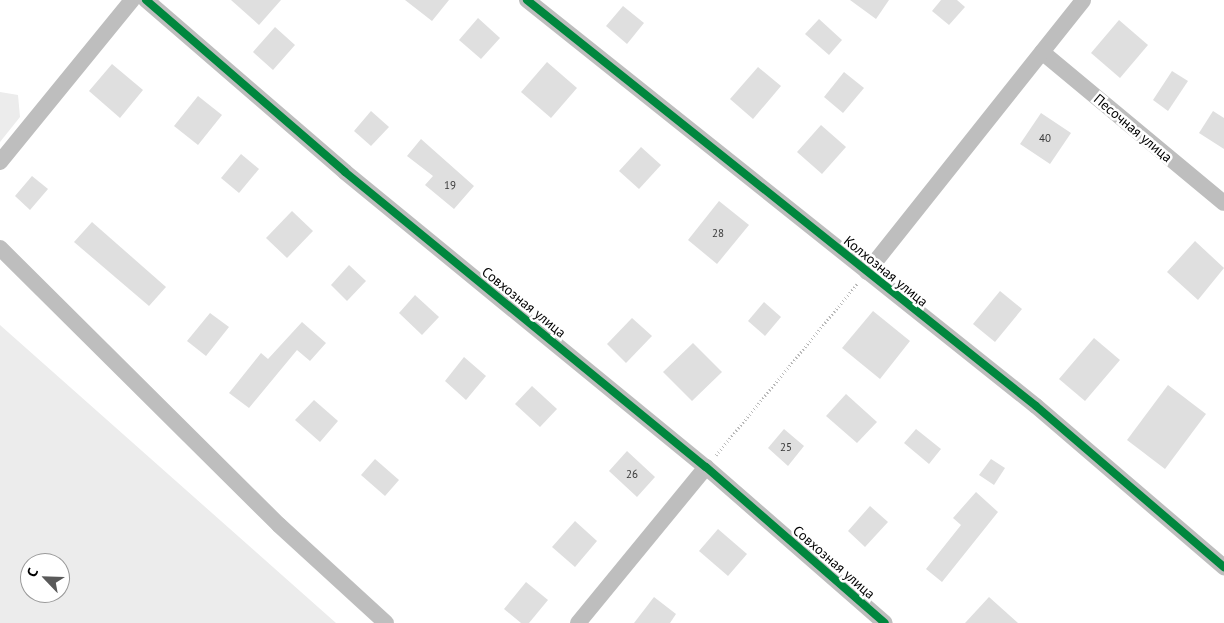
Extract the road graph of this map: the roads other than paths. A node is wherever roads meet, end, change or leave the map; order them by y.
1 (132, 0) edge
2 (146, 0) edge
3 (527, 0) edge
4 (1083, 0) edge
5 (1042, 52) junction
6 (0, 162) edge
7 (1224, 203) edge
8 (0, 248) edge
9 (867, 272) junction
10 (706, 467) junction
11 (1224, 567) edge
12 (386, 623) edge
13 (578, 623) edge
14 (885, 623) edge

1 - 6 street
2 - 10 street, Совхозная улица
3 - 9 street, Колхозная улица
4 - 5 street
5 - 7 street, Песочная улица
5 - 9 street
8 - 12 street
9 - 11 street, Колхозная улица
10 - 13 street
10 - 14 street, Совхозная улица

